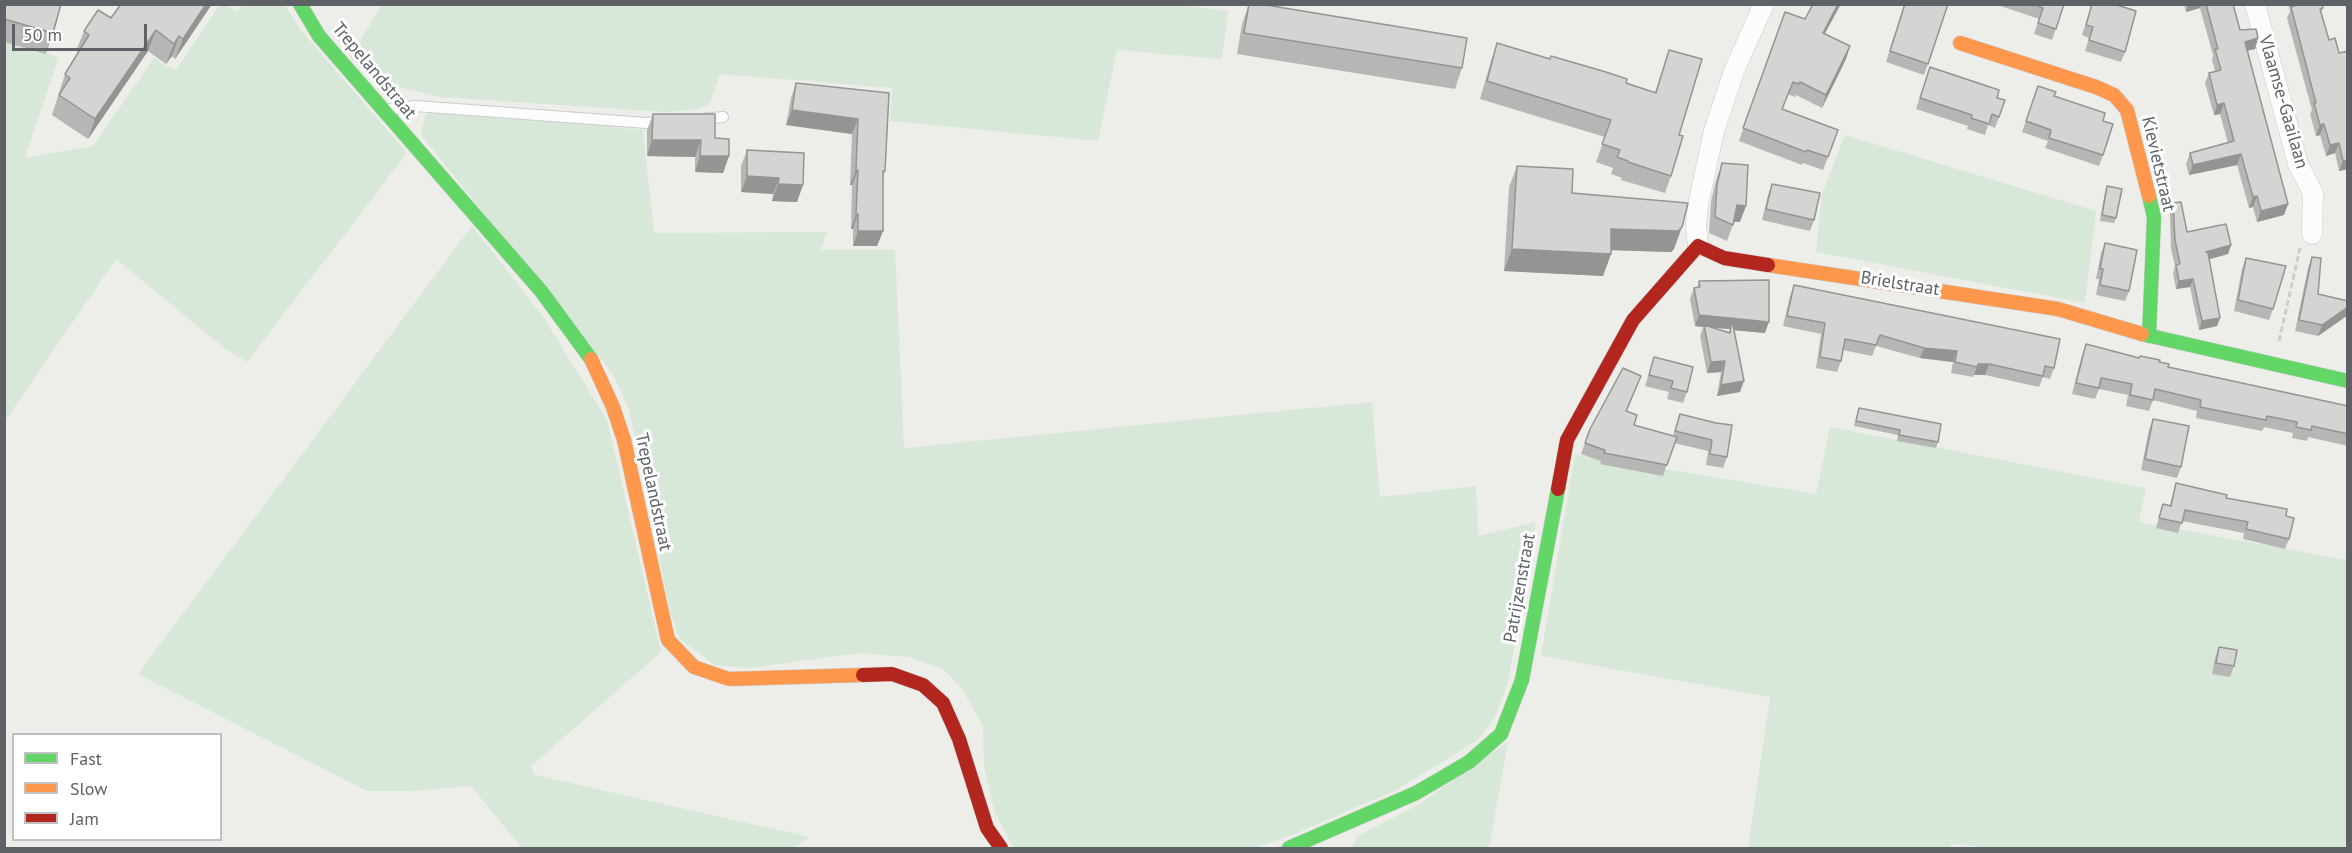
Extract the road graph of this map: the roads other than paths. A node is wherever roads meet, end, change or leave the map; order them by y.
1 (300, 4) edge
2 (1764, 4) edge
3 (2255, 4) edge
4 (1960, 43) dead end
5 (382, 110) junction
6 (723, 117) dead end
7 (2312, 234) road end
8 (1698, 246) junction
9 (2149, 336) junction
10 (2348, 381) edge
11 (1001, 849) edge
12 (1289, 849) edge

1 - 5 street, Trepelandstraat
2 - 8 street
3 - 7 street, Vlaamse-Gaailaan
4 - 9 street, Kievietstraat
5 - 6 lane
5 - 11 street, Trepelandstraat
8 - 9 street, Brielstraat
8 - 12 street, Patrijzenstraat
9 - 10 street, Brielstraat

